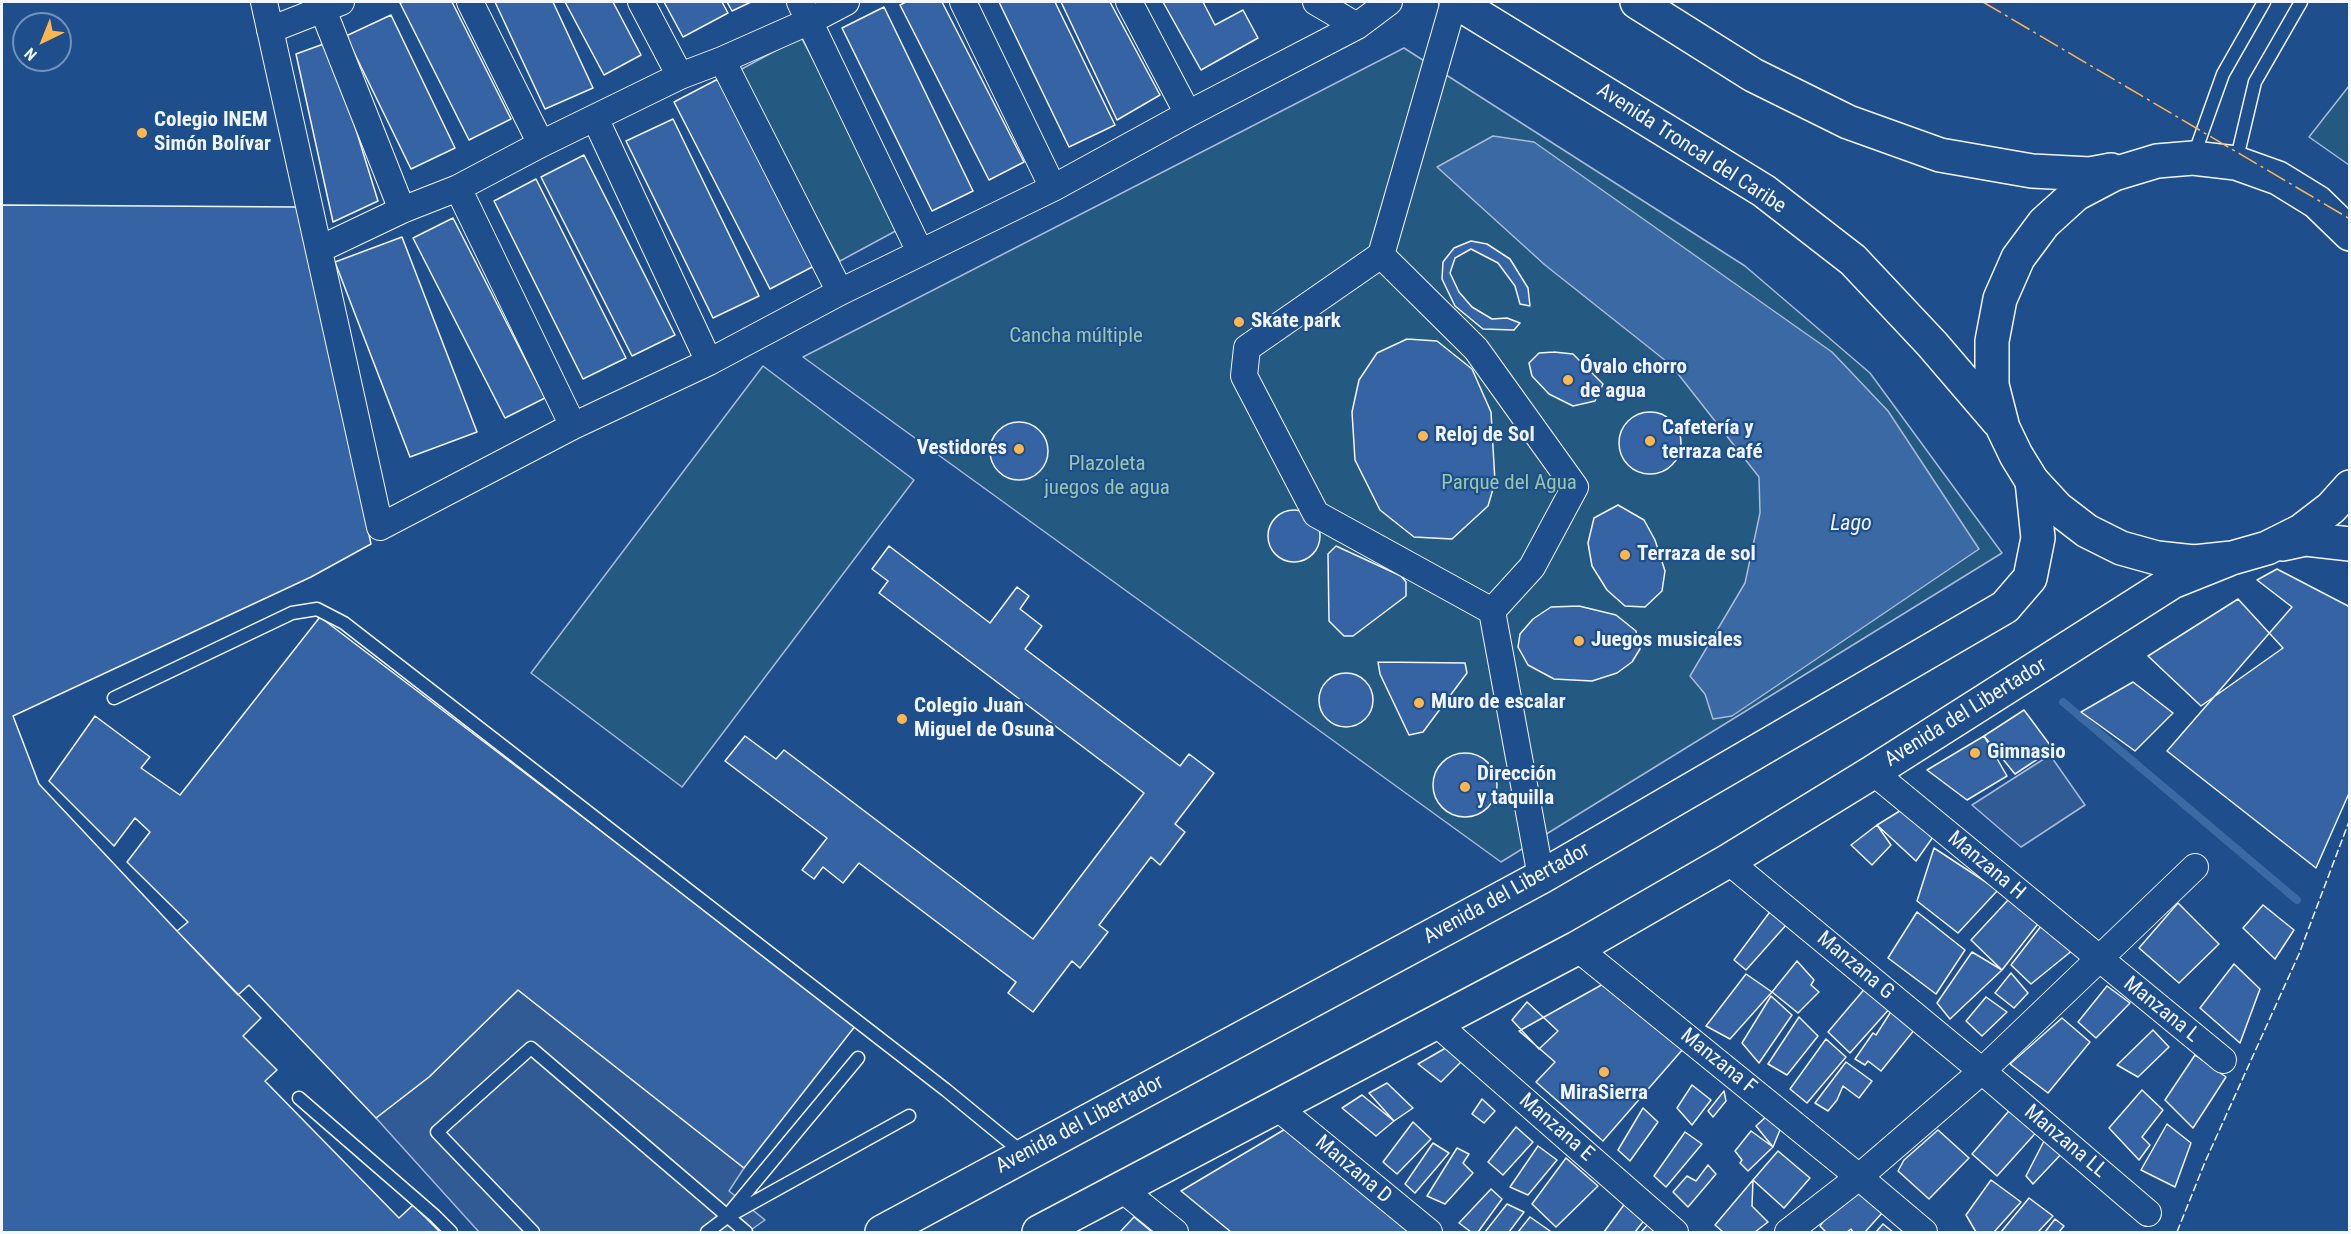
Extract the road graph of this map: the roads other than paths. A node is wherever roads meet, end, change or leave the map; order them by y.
1 (264, 2) edge
2 (470, 2) edge
3 (640, 2) edge
4 (846, 2) edge
5 (963, 2) edge
6 (1129, 2) edge
7 (1316, 2) edge
8 (1389, 2) edge
9 (1455, 2) edge
10 (1637, 2) edge
11 (2264, 2) edge
12 (2301, 2) edge
13 (332, 6) edge
14 (805, 11) edge
15 (1357, 26) junction
16 (270, 30) junction
17 (722, 60) junction
18 (680, 76) junction
19 (1188, 114) junction
20 (595, 118) junction
21 (541, 144) junction
22 (2193, 158) junction
23 (2157, 161) junction
24 (2236, 163) junction
25 (458, 188) junction
26 (1053, 188) junction
27 (402, 210) junction
28 (2349, 234) edge
29 (320, 249) junction
30 (920, 252) junction
31 (1381, 255) junction
32 (840, 292) junction
33 (709, 362) junction
34 (573, 426) junction
35 (2003, 428) junction
36 (2032, 481) junction
37 (2349, 487) edge
38 (2349, 544) edge
39 (2267, 548) junction
40 (2232, 558) junction
41 (1492, 612) junction
42 (114, 698) dead end
43 (1873, 772) junction
44 (1728, 861) junction
45 (2195, 867) dead end
46 (1541, 877) junction
47 (1577, 948) junction
48 (2099, 959) junction
49 (1436, 1023) junction
50 (858, 1058) dead end
51 (2223, 1060) dead end
52 (1982, 1071) junction
53 (299, 1098) dead end
54 (1277, 1107) junction
55 (909, 1116) dead end
56 (1025, 1155) junction
57 (1859, 1177) junction
58 (1122, 1188) junction
59 (2148, 1213) dead end
60 (727, 1216) junction
61 (451, 1233) edge
62 (533, 1233) edge
63 (707, 1233) edge
64 (746, 1233) edge
65 (882, 1233) edge
66 (1039, 1233) edge
67 (1175, 1233) edge
68 (1429, 1233) edge
69 (1675, 1233) edge
70 (1788, 1233) edge
71 (1924, 1233) edge

1 - 16 street
2 - 21 street
3 - 18 street
4 - 14 street
5 - 26 street
6 - 19 street
7 - 15 street
8 - 15 street
9 - 31 street
9 - 35 main road, Avenida Troncal del Caribe
10 - 23 main road
11 - 22 lane
12 - 24 lane
13 - 16 street
13 - 27 street
14 - 17 street
14 - 30 street
15 - 19 street
16 - 29 street
17 - 18 street
17 - 32 street
18 - 20 street
19 - 26 street
20 - 21 street
20 - 33 street
21 - 25 street
22 - 23 main road
22 - 24 main road
23 - 35 main road
24 - 28 main road
25 - 27 street
25 - 34 street
26 - 30 street
27 - 29 street
29 - 34 street
30 - 32 street
31 - 41 street
31 - 41 street
32 - 33 street
33 - 34 street
35 - 36 main road
36 - 40 main road
36 - 46 main road, Avenida del Libertador
37 - 39 main road
38 - 39 main road
39 - 40 main road
40 - 43 main road, Avenida del Libertador
41 - 46 street
42 - 56 lane
43 - 44 main road, Avenida del Libertador
43 - 48 street, Manzana H
44 - 47 main road, Avenida del Libertador
44 - 52 street, Manzana G
45 - 48 street
46 - 56 main road, Avenida del Libertador
47 - 49 main road, Avenida del Libertador
47 - 57 street, Manzana F
48 - 51 street, Manzana L
48 - 52 street
49 - 54 main road, Avenida del Libertador
49 - 69 street, Manzana E
50 - 60 lane
52 - 57 street
52 - 59 street, Manzana LL
53 - 61 lane
54 - 58 main road, Avenida del Libertador
54 - 68 street, Manzana D
55 - 60 lane
56 - 65 main road, Avenida del Libertador
57 - 70 street
57 - 71 street, Manzana F
58 - 66 main road, Avenida del Libertador
58 - 67 street
60 - 62 lane
60 - 63 lane
60 - 64 lane

